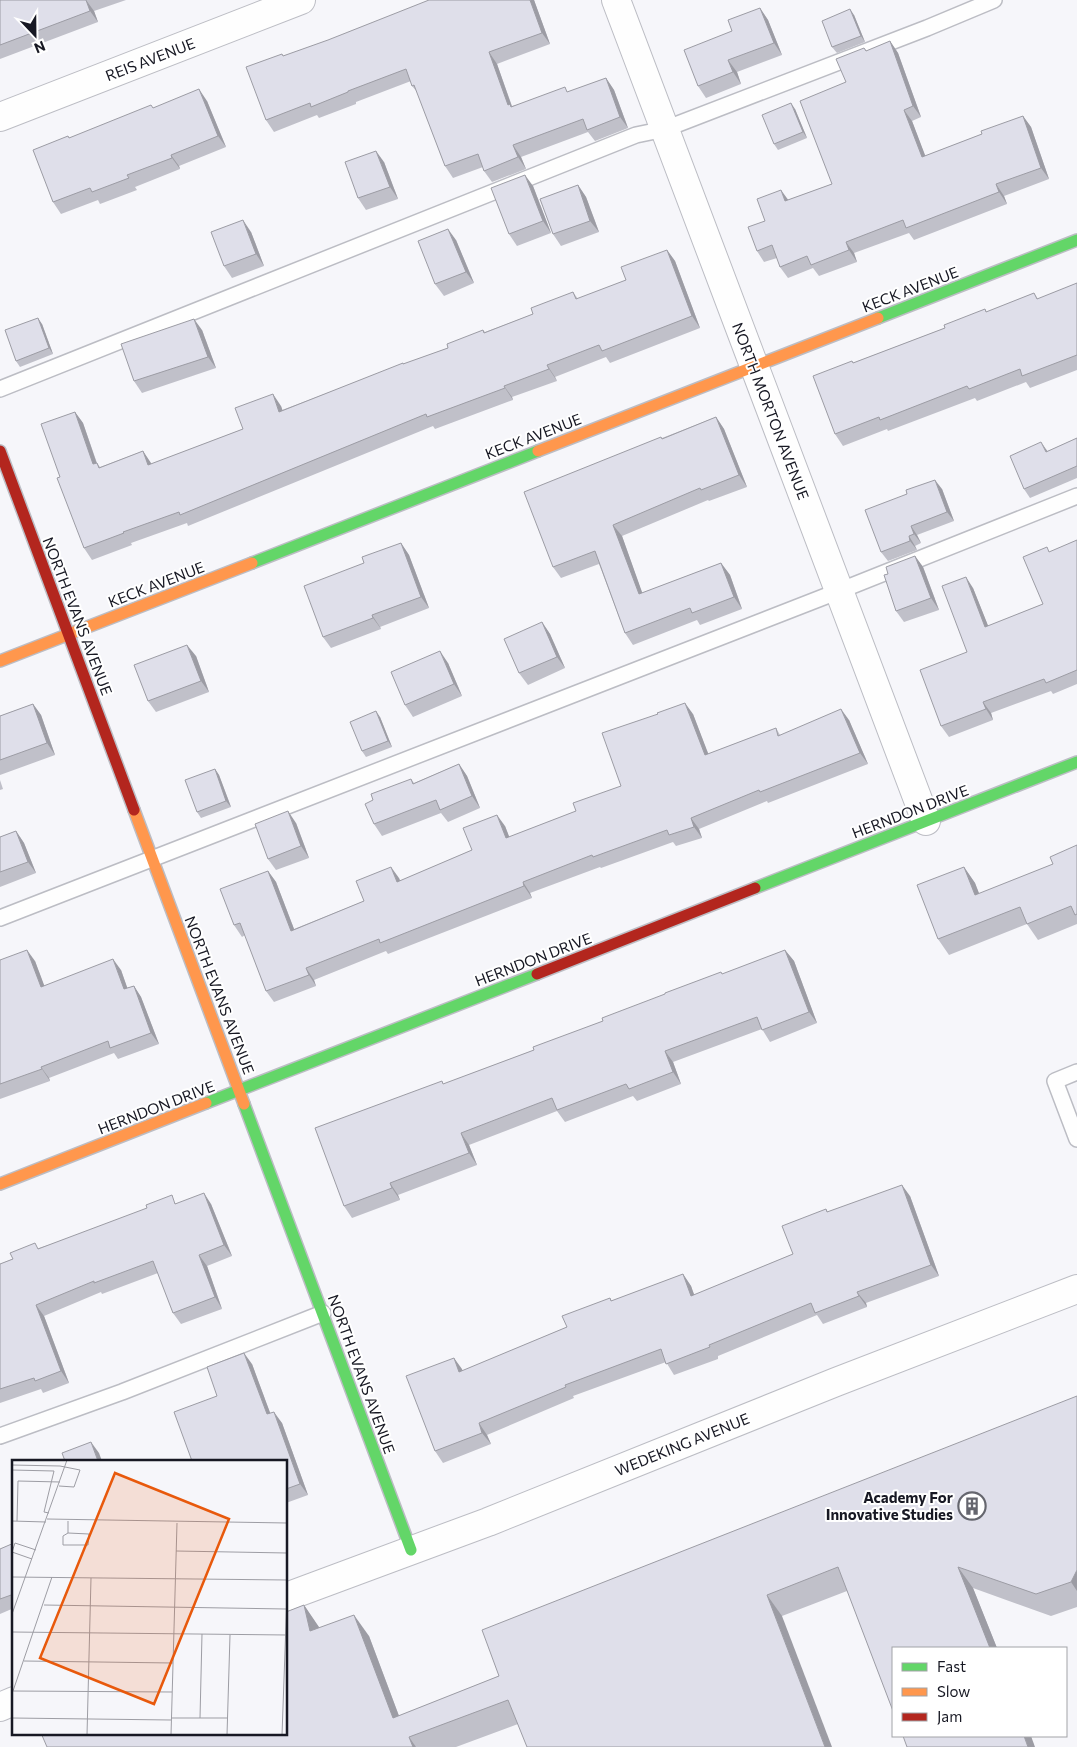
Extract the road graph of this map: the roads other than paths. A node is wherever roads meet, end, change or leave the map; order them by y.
1 (301, 0) edge
2 (616, 0) edge
3 (994, 0) edge
4 (0, 117) edge
5 (664, 129) junction
6 (1077, 240) edge
7 (754, 366) junction
8 (0, 389) edge
9 (0, 451) edge
10 (1077, 496) edge
11 (839, 591) junction
12 (69, 634) junction
13 (0, 660) edge
14 (1077, 762) edge
15 (926, 821) junction
16 (152, 858) junction
17 (0, 918) edge
18 (1077, 1072) edge
19 (239, 1090) junction
20 (1077, 1139) edge
21 (0, 1184) edge
22 (1077, 1289) edge
23 (323, 1313) junction
24 (0, 1436) edge
25 (411, 1550) junction
26 (288, 1596) edge
27 (12, 1702) edge
28 (0, 1707) edge

1 - 4 street, REIS AVENUE
2 - 5 street, NORTH MORTON AVENUE
3 - 5 lane
5 - 7 street, NORTH MORTON AVENUE
5 - 8 lane
6 - 7 street, KECK AVENUE
7 - 11 street, NORTH MORTON AVENUE
7 - 12 street, KECK AVENUE
9 - 12 street, NORTH EVANS AVENUE
10 - 11 lane
11 - 15 street, NORTH MORTON AVENUE
11 - 16 lane
12 - 13 street, KECK AVENUE
12 - 16 street, NORTH EVANS AVENUE
14 - 15 street, HERNDON DRIVE
15 - 19 street, HERNDON DRIVE
16 - 17 lane
16 - 19 street, NORTH EVANS AVENUE
18 - 20 lane
19 - 21 street, HERNDON DRIVE
19 - 23 street, NORTH EVANS AVENUE
22 - 25 street, WEDEKING AVENUE
23 - 24 lane
23 - 25 street, NORTH EVANS AVENUE
25 - 26 street, WEDEKING AVENUE
27 - 28 street

